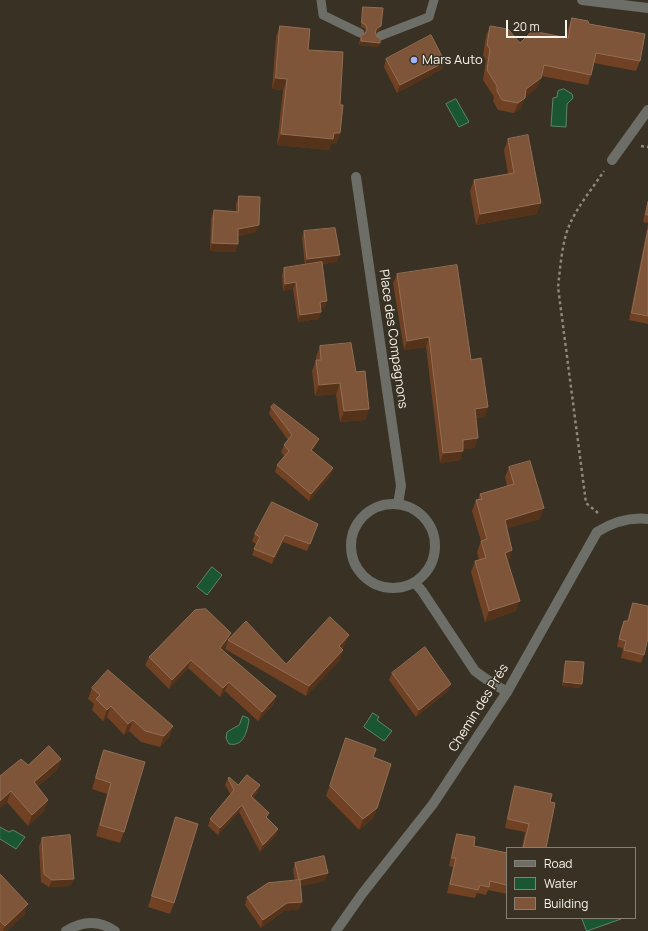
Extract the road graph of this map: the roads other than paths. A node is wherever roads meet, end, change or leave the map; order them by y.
1 (321, 0) edge
2 (434, 0) edge
3 (582, 0) edge
4 (648, 8) edge
5 (360, 33) dead end
6 (380, 36) edge
7 (648, 110) edge
8 (612, 160) road end
9 (356, 177) dead end
10 (398, 504) junction
11 (648, 519) edge
12 (415, 582) junction
13 (507, 692) junction
14 (66, 931) edge
15 (115, 931) edge
16 (336, 931) edge

1 - 5 lane
2 - 6 lane
3 - 4 street
7 - 8 street
9 - 10 street, Place des Compagnons
10 - 12 street
10 - 12 street
11 - 13 street, Chemin des Prés
12 - 13 street
13 - 16 street, Chemin des Prés
14 - 15 street

